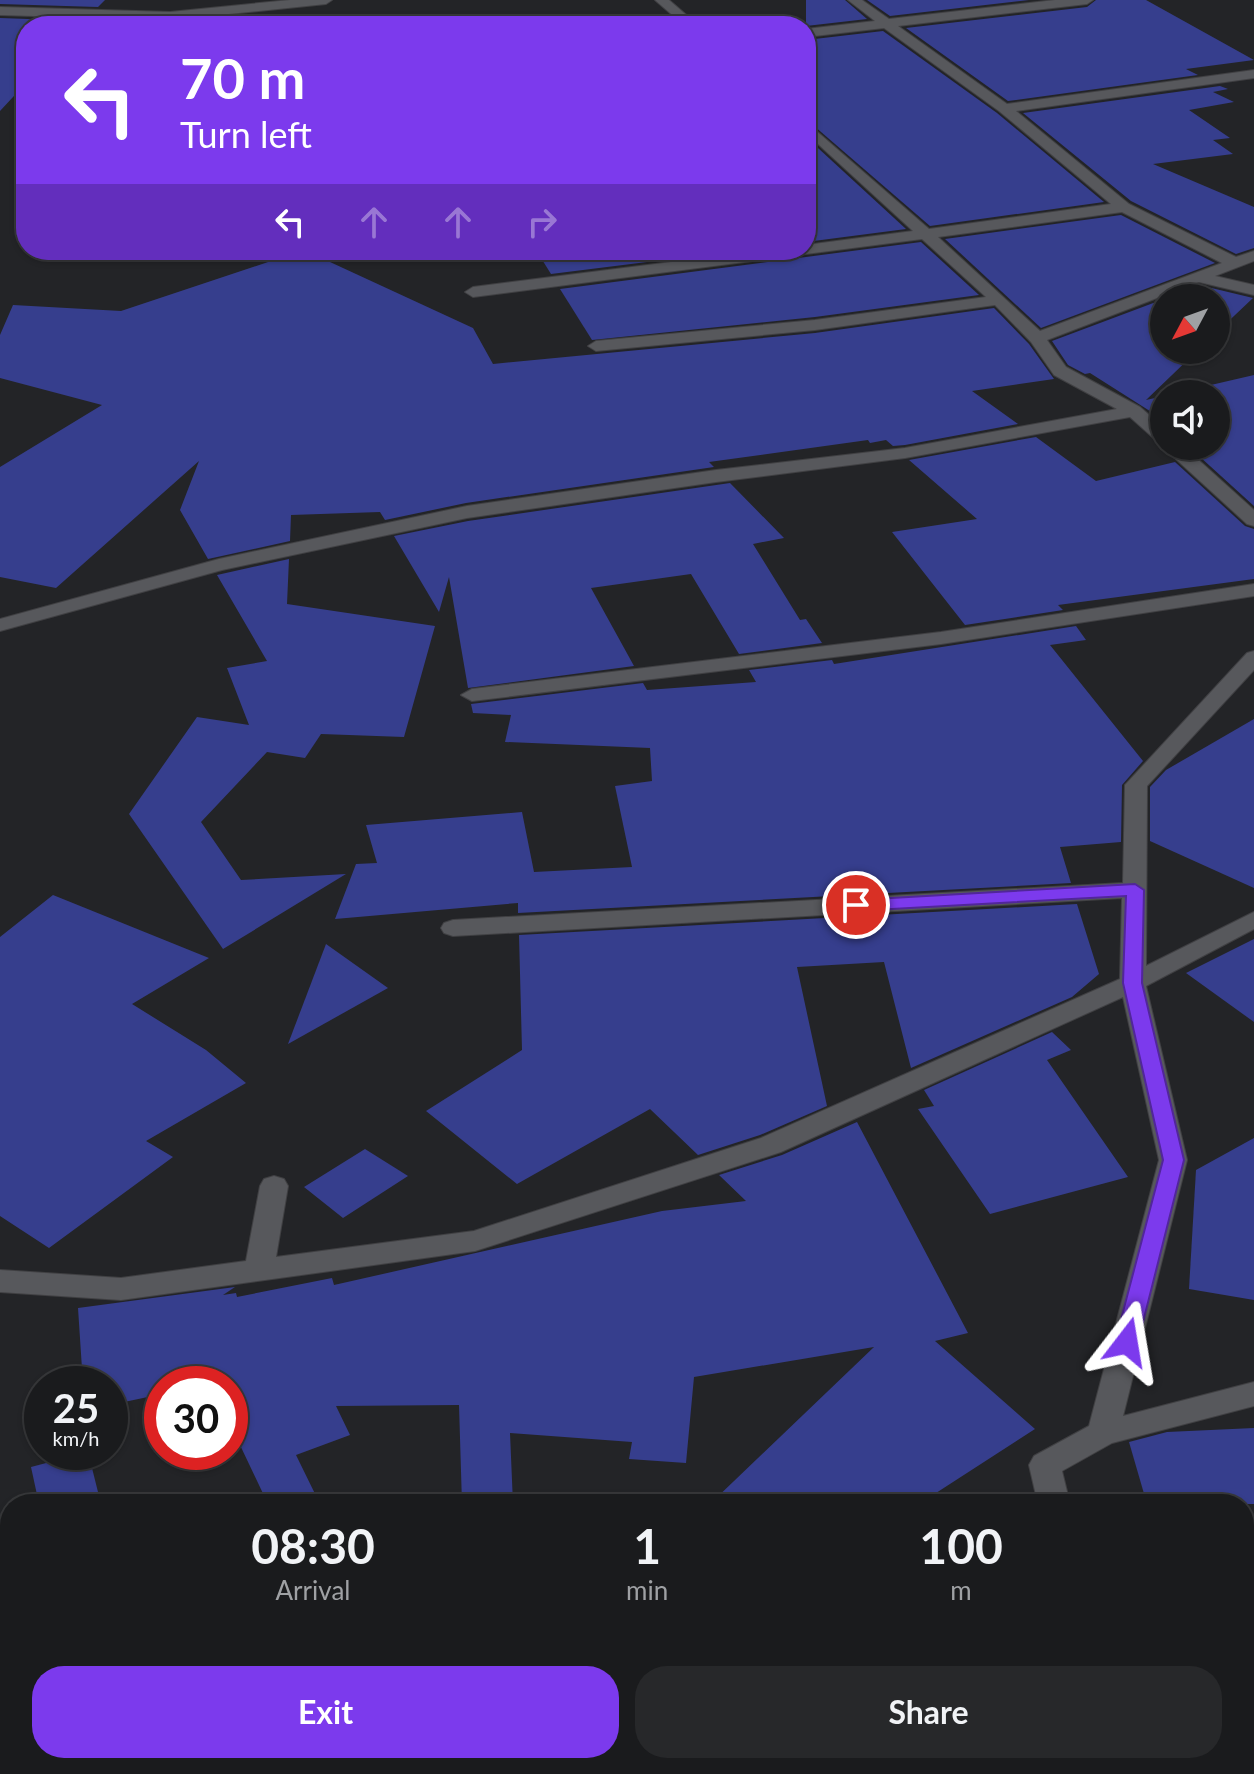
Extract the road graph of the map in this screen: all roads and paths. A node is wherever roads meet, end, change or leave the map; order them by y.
1 (197, 0) edge
2 (326, 0) edge
3 (661, 0) edge
4 (854, 0) edge
5 (1087, 0) edge
6 (0, 11) edge
7 (219, 11) junction
8 (681, 16) edge
9 (887, 23) junction
10 (816, 32) edge
11 (1254, 74) edge
12 (1004, 108) junction
13 (816, 135) edge
14 (1124, 207) junction
15 (927, 234) junction
16 (816, 249) edge
17 (1254, 256) edge
18 (726, 260) edge
19 (1235, 263) junction
20 (1202, 278) junction
21 (1254, 290) edge
22 (473, 292) dead end
23 (999, 300) junction
24 (1037, 338) junction
25 (596, 346) dead end
26 (1134, 411) junction
27 (1150, 425) edge
28 (1188, 460) edge
29 (1254, 520) edge
30 (1254, 590) edge
31 (5, 619) edge
32 (1254, 657) edge
33 (472, 695) dead end
34 (1135, 890) junction
35 (1254, 919) edge
36 (453, 928) dead end
37 (1133, 983) junction
38 (274, 1186) dead end
39 (259, 1272) junction
40 (0, 1281) edge
41 (1254, 1394) edge
42 (1103, 1433) junction
43 (1052, 1494) edge

1 - 7 street
2 - 7 street
3 - 8 street
4 - 9 street
5 - 9 street
6 - 7 street
9 - 10 street
9 - 12 street
11 - 12 street
12 - 14 street
13 - 15 street
14 - 15 street
14 - 19 street
15 - 16 street
15 - 23 street
17 - 19 street
18 - 22 street
19 - 20 street
20 - 21 street
20 - 24 street
23 - 24 street
23 - 25 street
24 - 26 street
26 - 27 street
26 - 31 street
28 - 29 street
30 - 33 street
32 - 34 street
34 - 36 street
34 - 37 street
35 - 37 street
37 - 39 street
37 - 42 street
38 - 39 street
39 - 40 street
41 - 42 street
42 - 43 street

